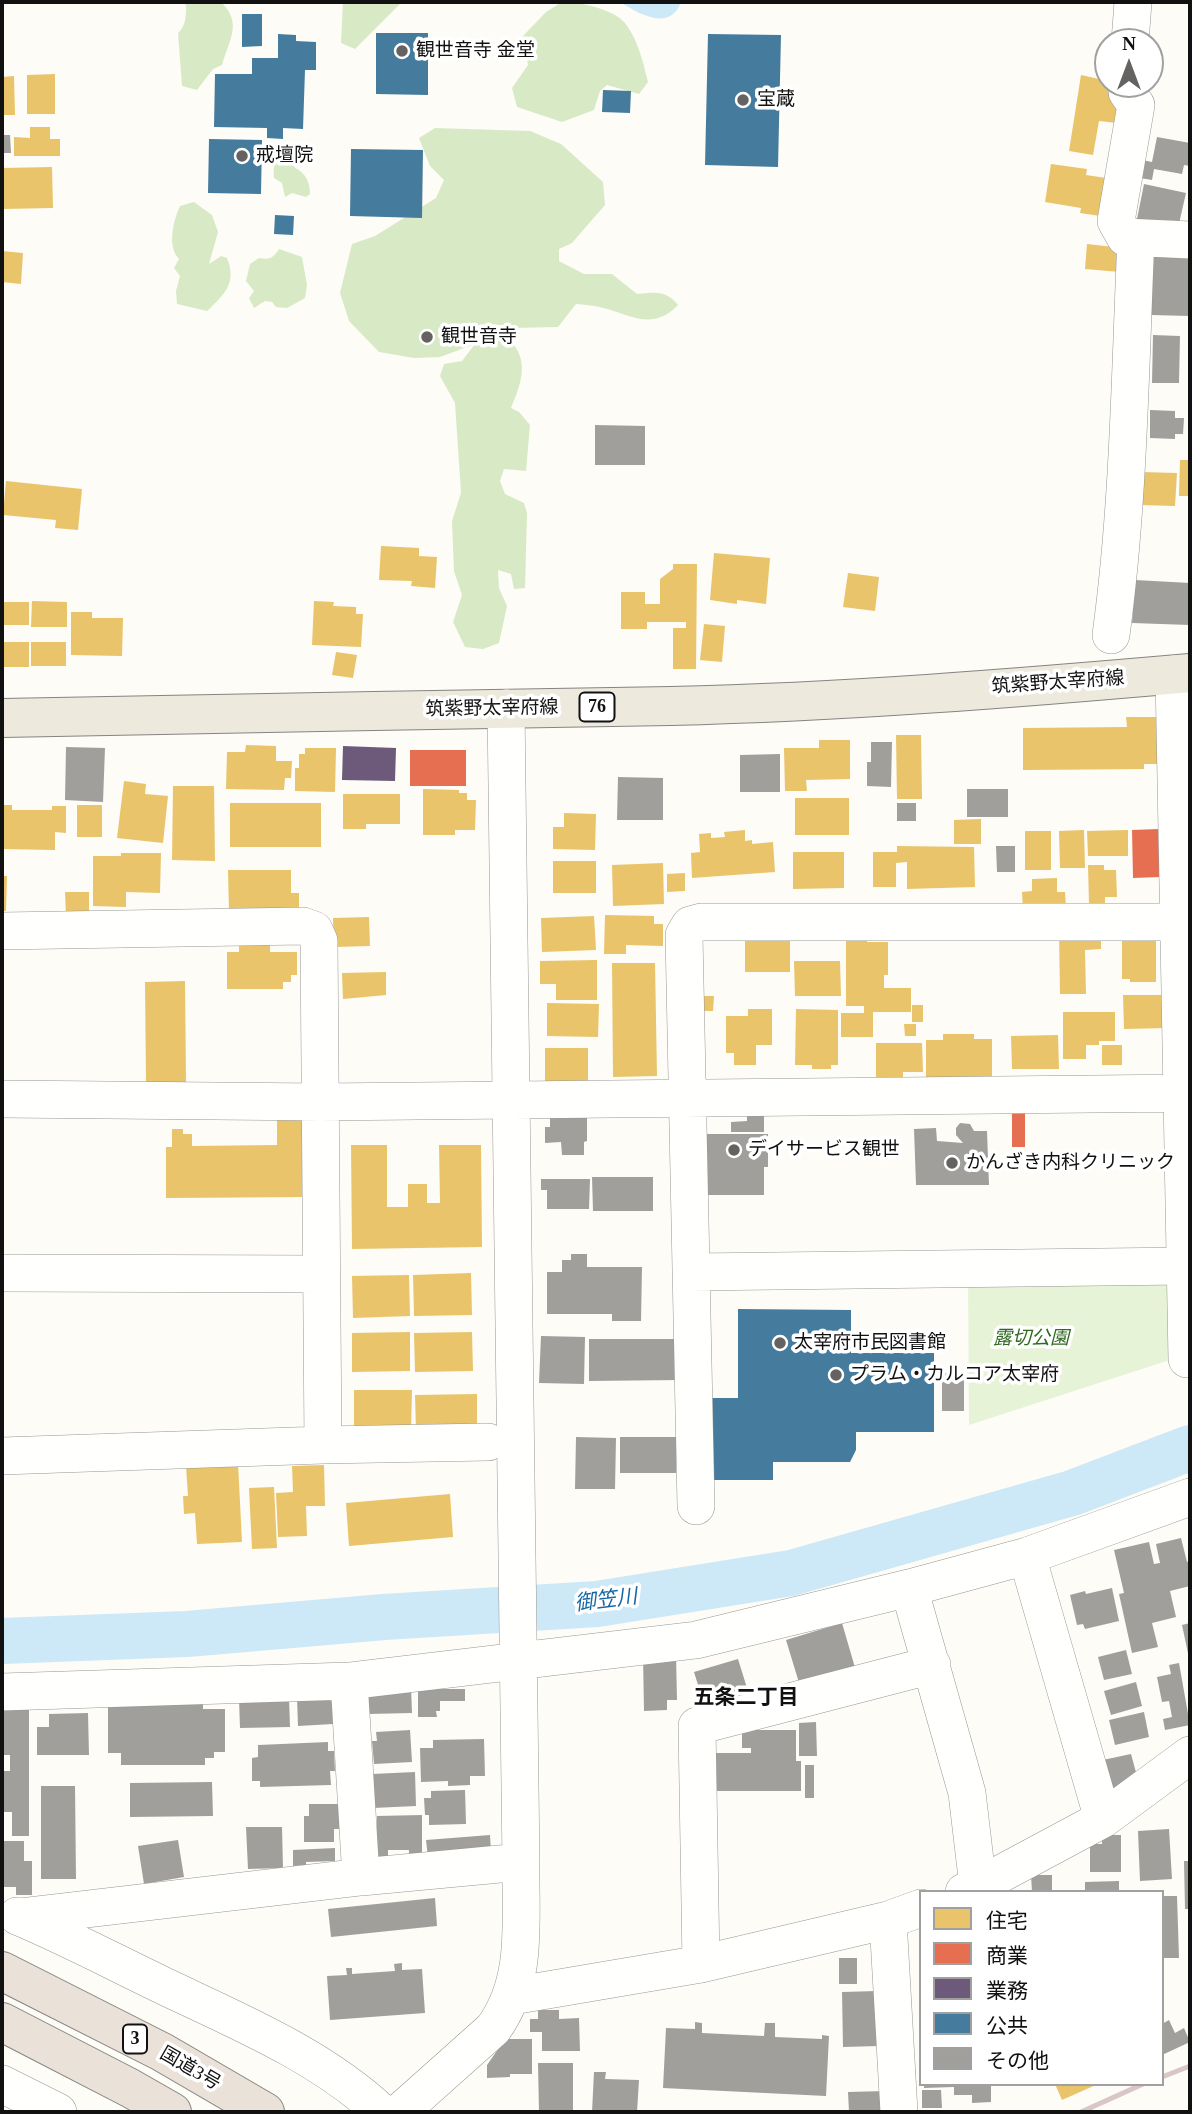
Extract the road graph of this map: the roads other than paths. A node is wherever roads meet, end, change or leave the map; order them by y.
1 (1133, 2) edge
2 (1131, 28) edge
3 (1132, 98) edge
4 (1136, 238) junction
5 (1190, 240) edge
6 (1111, 635) dead end
7 (1182, 674) edge
8 (506, 708) junction
9 (2, 718) edge
10 (1177, 922) junction
11 (2, 931) edge
12 (1186, 1093) edge
13 (2, 1099) edge
14 (511, 1099) junction
15 (687, 1099) junction
16 (321, 1102) junction
17 (1184, 1266) junction
18 (693, 1272) junction
19 (2, 1273) edge
20 (321, 1274) junction
21 (1187, 1359) dead end
22 (488, 1442) dead end
23 (323, 1445) junction
24 (2, 1456) edge
25 (1190, 1497) edge
26 (696, 1506) dead end
27 (1027, 1556) junction
28 (909, 1588) junction
29 (517, 1659) junction
30 (932, 1665) junction
31 (349, 1681) junction
32 (2, 1692) edge
33 (1190, 1755) edge
34 (1103, 1819) junction
35 (521, 1862) junction
36 (361, 1877) junction
37 (971, 1889) edge
38 (10, 1914) edge
39 (904, 1914) edge
40 (701, 1964) junction
41 (2, 1971) edge
42 (512, 1996) junction
43 (2, 2022) edge
44 (2, 2084) edge
45 (58, 2112) edge
46 (172, 2112) edge
47 (265, 2112) edge
48 (381, 2112) edge
49 (400, 2112) edge
50 (899, 2112) edge

1 - 2 street
3 - 4 street
4 - 5 street
4 - 6 street
7 - 8 main road, 筑紫野太宰府線 / 76
7 - 10 street
8 - 9 main road, 筑紫野太宰府線 / 76
8 - 14 street
10 - 12 street
10 - 15 street
11 - 16 street
12 - 15 street
12 - 17 street
13 - 16 street
14 - 15 street
14 - 16 street
14 - 29 street
15 - 18 street
16 - 20 street
17 - 18 street
17 - 21 street
18 - 26 street
19 - 20 street
20 - 23 street
22 - 23 street
23 - 24 street
25 - 27 street
27 - 28 street
27 - 34 street
28 - 29 street
28 - 30 street
29 - 31 street
29 - 35 street
30 - 37 street
30 - 40 street
31 - 32 street
31 - 36 street
33 - 34 street
34 - 37 street
35 - 36 street
35 - 42 street
36 - 38 street
38 - 48 street
39 - 40 street
39 - 50 street
40 - 42 street
41 - 47 highway, 国道3号 / 3
42 - 49 street
43 - 46 highway, 3
44 - 45 street

